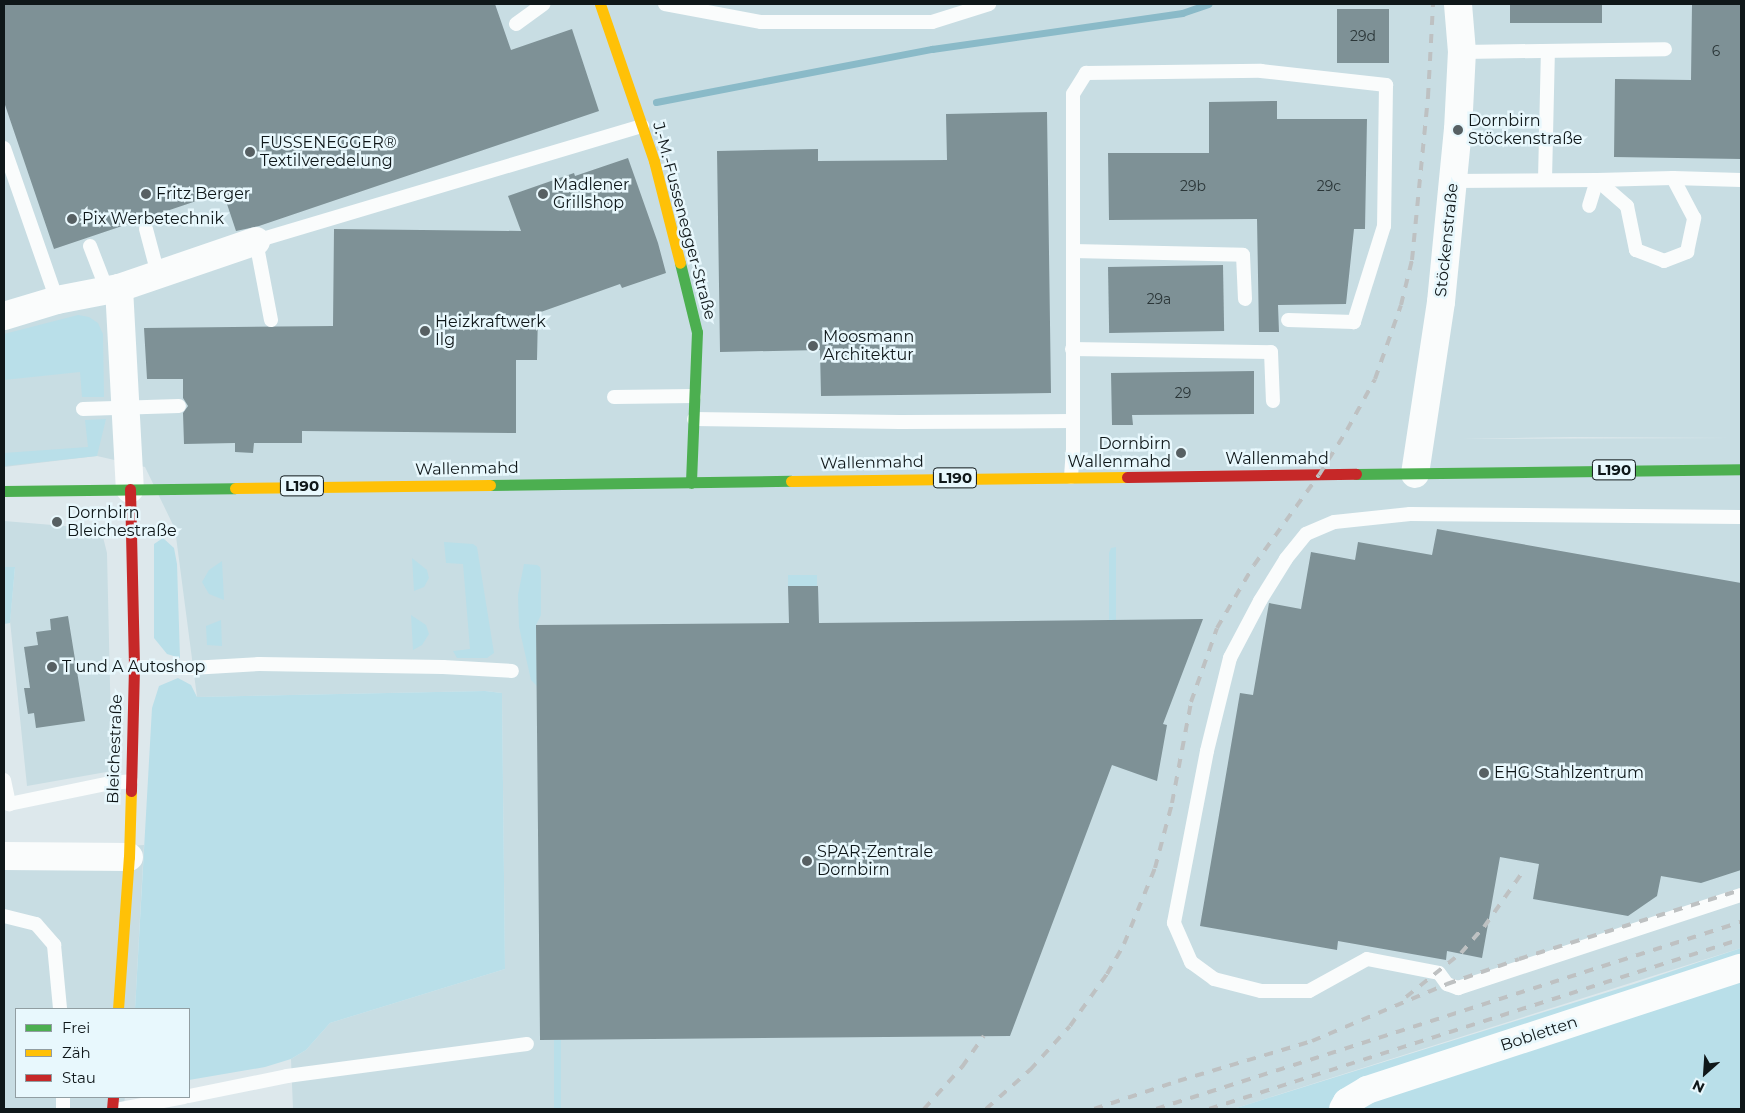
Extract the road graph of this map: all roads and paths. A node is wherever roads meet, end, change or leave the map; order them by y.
1 (544, 4) edge
2 (600, 4) edge
3 (665, 4) edge
4 (989, 4) edge
5 (1458, 4) edge
6 (516, 24) dead end
7 (1665, 49) dead end
8 (1548, 50) junction
9 (1462, 52) junction
10 (642, 126) junction
11 (4, 148) edge
12 (1672, 178) junction
13 (1545, 180) junction
14 (1598, 180) junction
15 (1741, 180) edge
16 (1453, 181) junction
17 (1589, 206) dead end
18 (146, 229) dead end
19 (256, 241) junction
20 (90, 246) dead end
21 (1073, 251) junction
22 (158, 274) junction
23 (113, 289) junction
24 (1245, 299) dead end
25 (57, 300) junction
26 (4, 316) edge
27 (271, 320) dead end
28 (1288, 320) dead end
29 (1072, 349) junction
30 (694, 396) junction
31 (614, 397) dead end
32 (1273, 401) dead end
33 (179, 406) dead end
34 (126, 407) junction
35 (83, 409) dead end
36 (694, 419) junction
37 (1072, 421) junction
38 (1741, 469) edge
39 (1415, 474) junction
40 (1071, 477) junction
41 (691, 483) junction
42 (130, 489) junction
43 (4, 491) edge
44 (1741, 517) edge
45 (134, 667) junction
46 (512, 671) dead end
47 (4, 780) edge
48 (131, 781) junction
49 (7, 805) edge
50 (4, 856) edge
51 (128, 857) junction
52 (1741, 895) edge
53 (4, 916) edge
54 (1741, 968) edge
55 (60, 1008) edge
56 (118, 1008) edge
57 (527, 1044) dead end
58 (190, 1096) edge
59 (179, 1098) edge
60 (122, 1109) edge
61 (1343, 1109) edge

1 - 6 lane
2 - 10 main road, J.-M.-Fussenegger-Straße
3 - 4 lane
5 - 9 street, Stöckenstraße
7 - 8 lane
8 - 9 lane
8 - 13 lane
9 - 16 street, Stöckenstraße
10 - 19 lane
10 - 30 main road, J.-M.-Fussenegger-Straße
11 - 25 lane
12 - 14 lane
12 - 14 lane
12 - 15 lane
13 - 14 lane
13 - 16 lane
14 - 17 lane
16 - 39 street, Stöckenstraße
18 - 22 lane
19 - 22 street
19 - 27 lane
20 - 23 lane
21 - 24 lane
21 - 28 lane
21 - 29 lane
22 - 23 street
23 - 25 street
23 - 34 street
25 - 26 street
29 - 32 lane
29 - 37 lane
30 - 31 lane
30 - 36 main road, J.-M.-Fussenegger-Straße
33 - 34 lane
34 - 35 lane
34 - 42 street
36 - 37 lane
36 - 41 main road, J.-M.-Fussenegger-Straße
37 - 40 lane
38 - 39 main road, Wallenmahd / L190
39 - 40 main road, Wallenmahd / L190
40 - 41 main road, Wallenmahd / L190
41 - 42 main road, Wallenmahd / L190
42 - 43 main road, Wallenmahd / L190
42 - 45 main road, Bleichestraße
44 - 52 lane
45 - 46 lane
45 - 48 main road, Bleichestraße
47 - 49 lane
48 - 49 lane
48 - 51 main road, Bleichestraße
50 - 51 street
51 - 56 main road, Bleichestraße
53 - 55 lane
54 - 61 street, Bobletten
57 - 58 lane
59 - 60 lane

